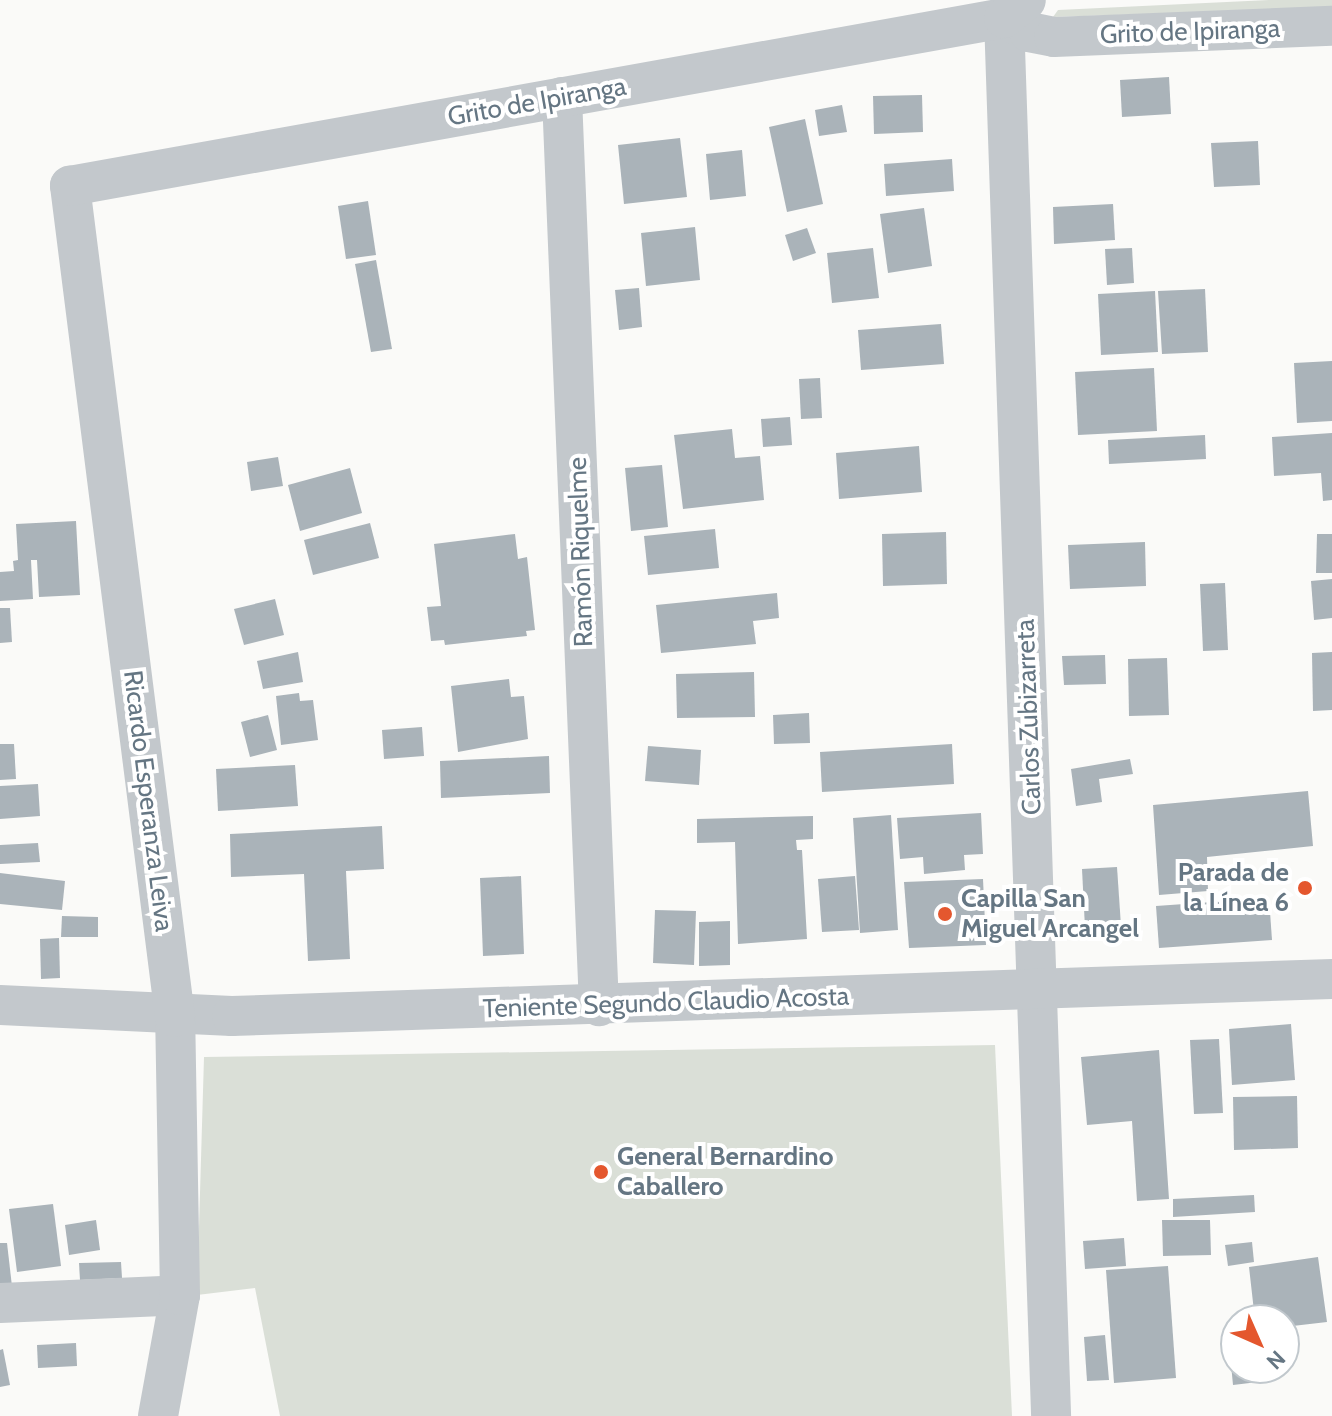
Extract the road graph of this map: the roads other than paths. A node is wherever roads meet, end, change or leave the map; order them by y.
1 (1015, 9) edge
2 (1332, 26) edge
3 (562, 97) junction
4 (70, 186) joint
5 (1332, 979) edge
6 (1038, 989) junction
7 (0, 1005) edge
8 (599, 1006) junction
9 (175, 1017) junction
10 (180, 1295) junction
11 (0, 1303) edge
12 (158, 1416) edge
13 (1051, 1416) edge

1 - 2 street, Grito de Ipiranga
1 - 3 street, Grito de Ipiranga
1 - 6 street, Carlos Zubizarreta
3 - 4 street, Grito de Ipiranga
3 - 8 street, Ramón Riquelme
4 - 9 street, Ricardo Esperanza Leiva
5 - 6 street, Teniente Segundo Claudio Acosta
6 - 8 street, Teniente Segundo Claudio Acosta
6 - 13 street, Carlos Zubizarreta
7 - 9 street, Teniente Segundo Claudio Acosta
8 - 9 street, Teniente Segundo Claudio Acosta
9 - 10 street, Ricardo Esperanza Leiva
10 - 11 street
10 - 12 street, Ricardo Esperanza Leiva

